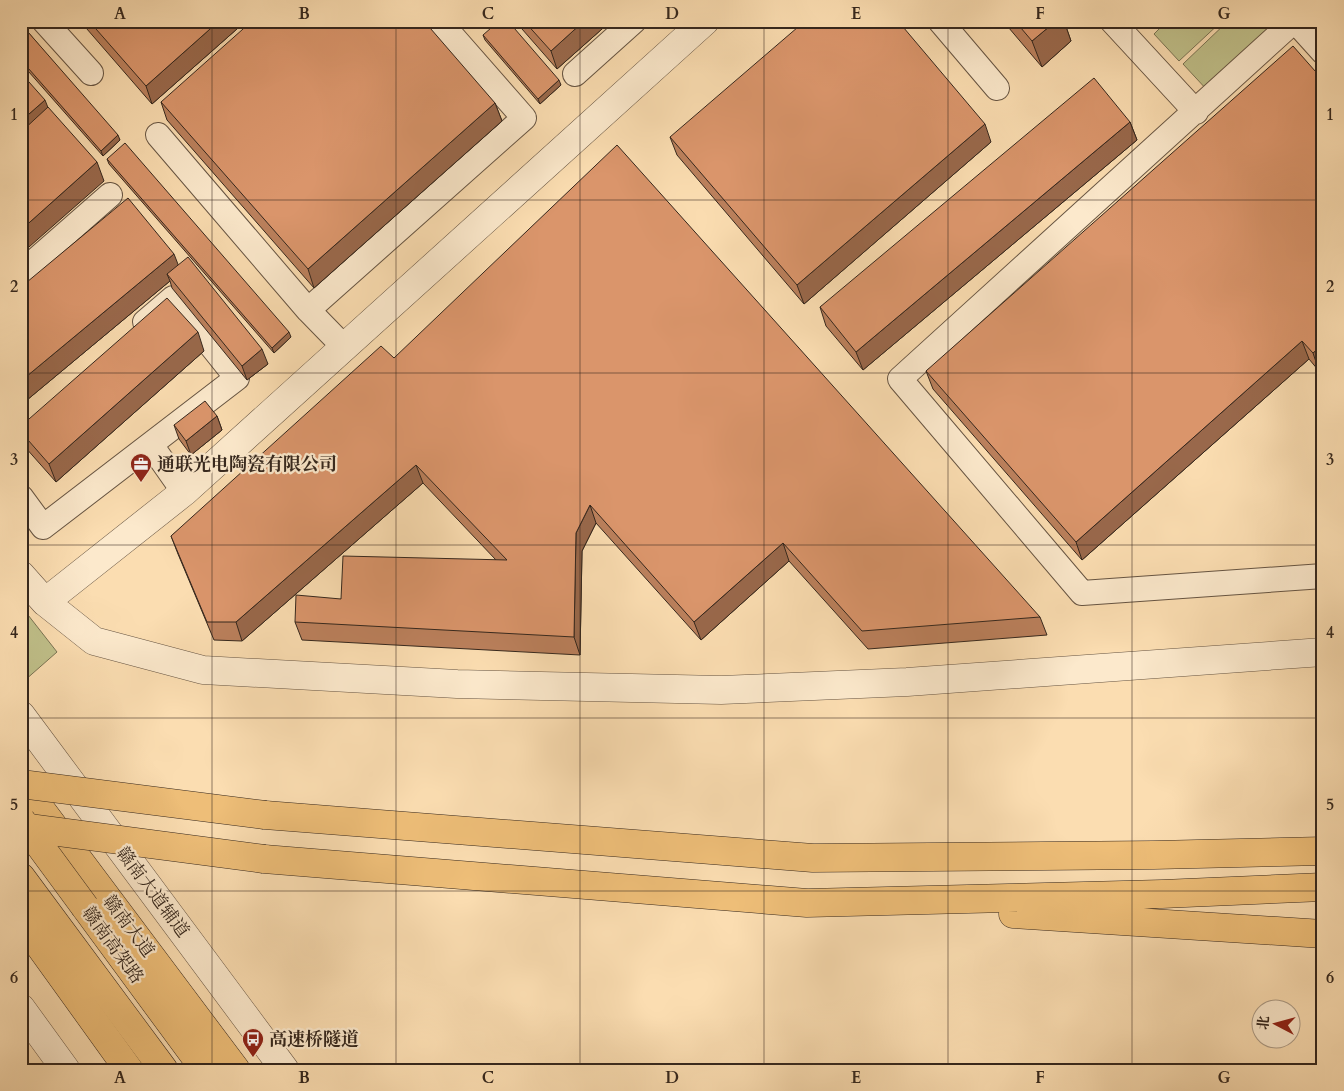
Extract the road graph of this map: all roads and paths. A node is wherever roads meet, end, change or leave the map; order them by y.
1 (44, 21) edge
2 (439, 21) edge
3 (634, 21) edge
4 (705, 21) edge
5 (940, 21) edge
6 (1112, 21) edge
7 (1294, 21) edge
8 (1323, 52) edge
9 (91, 73) dead end
10 (575, 74) dead end
11 (997, 88) dead end
12 (1196, 112) junction
13 (158, 135) dead end
14 (110, 195) dead end
15 (21, 273) edge
16 (308, 310) junction
17 (127, 336) edge
18 (345, 348) junction
19 (151, 445) junction
20 (184, 492) junction
21 (21, 497) edge
22 (21, 576) edge
23 (1323, 576) edge
24 (45, 602) junction
25 (1323, 652) edge
26 (21, 715) edge
27 (21, 783) edge
28 (21, 820) edge
29 (21, 827) edge
30 (1323, 832) edge
31 (1323, 851) edge
32 (813, 858) junction
33 (21, 877) edge
34 (1323, 887) edge
35 (807, 903) junction
36 (21, 920) edge
37 (1323, 934) edge
38 (21, 1008) edge
39 (66, 1070) edge
40 (129, 1070) edge
41 (164, 1070) edge
42 (205, 1070) edge
43 (236, 1070) edge
44 (285, 1070) edge

1 - 9 street
2 - 16 street
3 - 10 street
4 - 18 street
5 - 11 street
6 - 12 street
7 - 8 street
7 - 12 street
12 - 23 street
13 - 16 street
14 - 15 street
16 - 18 street
17 - 19 street
18 - 20 street
19 - 20 street
19 - 21 street
20 - 24 street
22 - 24 street
24 - 25 street
26 - 44 street, 赣南大道辅道
27 - 32 main road, bridge
27 - 43 main road, 赣南大道
28 - 42 main road, 赣南高架路, bridge
29 - 35 main road, bridge
30 - 32 main road
31 - 32 main road
33 - 41 main road, 赣南高架路
34 - 35 main road
35 - 37 main road
36 - 40 main road
38 - 39 street

